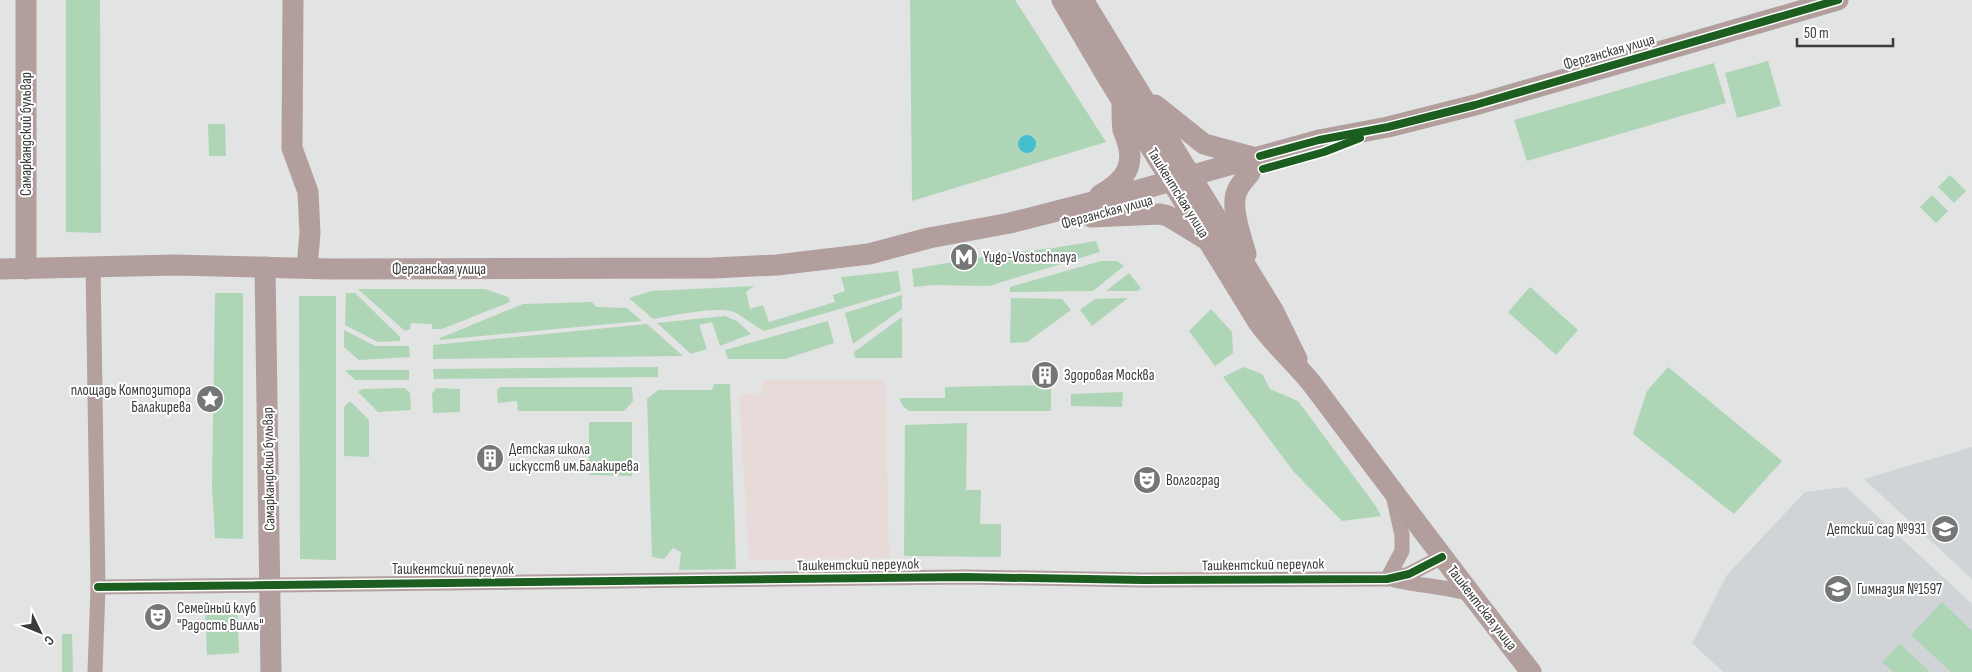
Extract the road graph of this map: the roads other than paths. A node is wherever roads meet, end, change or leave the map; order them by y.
1 (26, 0) edge
2 (293, 0) edge
3 (1062, 0) edge
4 (1083, 0) edge
5 (1838, 0) edge
6 (1142, 95) junction
7 (1121, 100) junction
8 (1252, 165) junction
9 (1195, 180) junction
10 (1174, 186) junction
11 (1089, 210) junction
12 (1208, 240) junction
13 (93, 265) junction
14 (265, 267) junction
15 (307, 267) junction
16 (0, 269) edge
17 (26, 269) junction
18 (1250, 272) junction
19 (1306, 377) junction
20 (1393, 492) junction
21 (1442, 557) junction
22 (1387, 579) junction
23 (270, 585) junction
24 (98, 587) junction
25 (1470, 594) junction
26 (95, 672) edge
27 (272, 672) edge
28 (1531, 672) edge

1 - 17 street, Самаркандский бульвар
2 - 15 street
3 - 7 street, Ташкентская улица
4 - 6 street, Ташкентская улица
5 - 8 street, Ферганская улица
6 - 8 street
6 - 9 street, Ташкентская улица
7 - 10 street, Ташкентская улица
7 - 11 street
8 - 9 street, Ферганская улица
8 - 18 street
9 - 10 street, Ферганская улица
9 - 18 street, Ташкентская улица
10 - 11 street, Ферганская улица
10 - 12 street, Ташкентская улица
11 - 12 street
11 - 15 street, Ферганская улица
12 - 19 street, Ташкентская улица
13 - 14 street, Ферганская улица
13 - 17 street, Ферганская улица
13 - 24 street
14 - 15 street, Ферганская улица
14 - 23 street, Самаркандский бульвар
16 - 17 street, Ферганская улица
18 - 19 street, Ташкентская улица
19 - 20 street, Ташкентская улица
20 - 21 street, Ташкентская улица
20 - 22 street
21 - 22 street, Ташкентский переулок
21 - 25 street, Ташкентская улица
22 - 23 street, Ташкентский переулок
22 - 25 street
23 - 24 street, Ташкентский переулок
23 - 27 street, Самаркандский бульвар
24 - 26 street
25 - 28 street, Ташкентская улица

